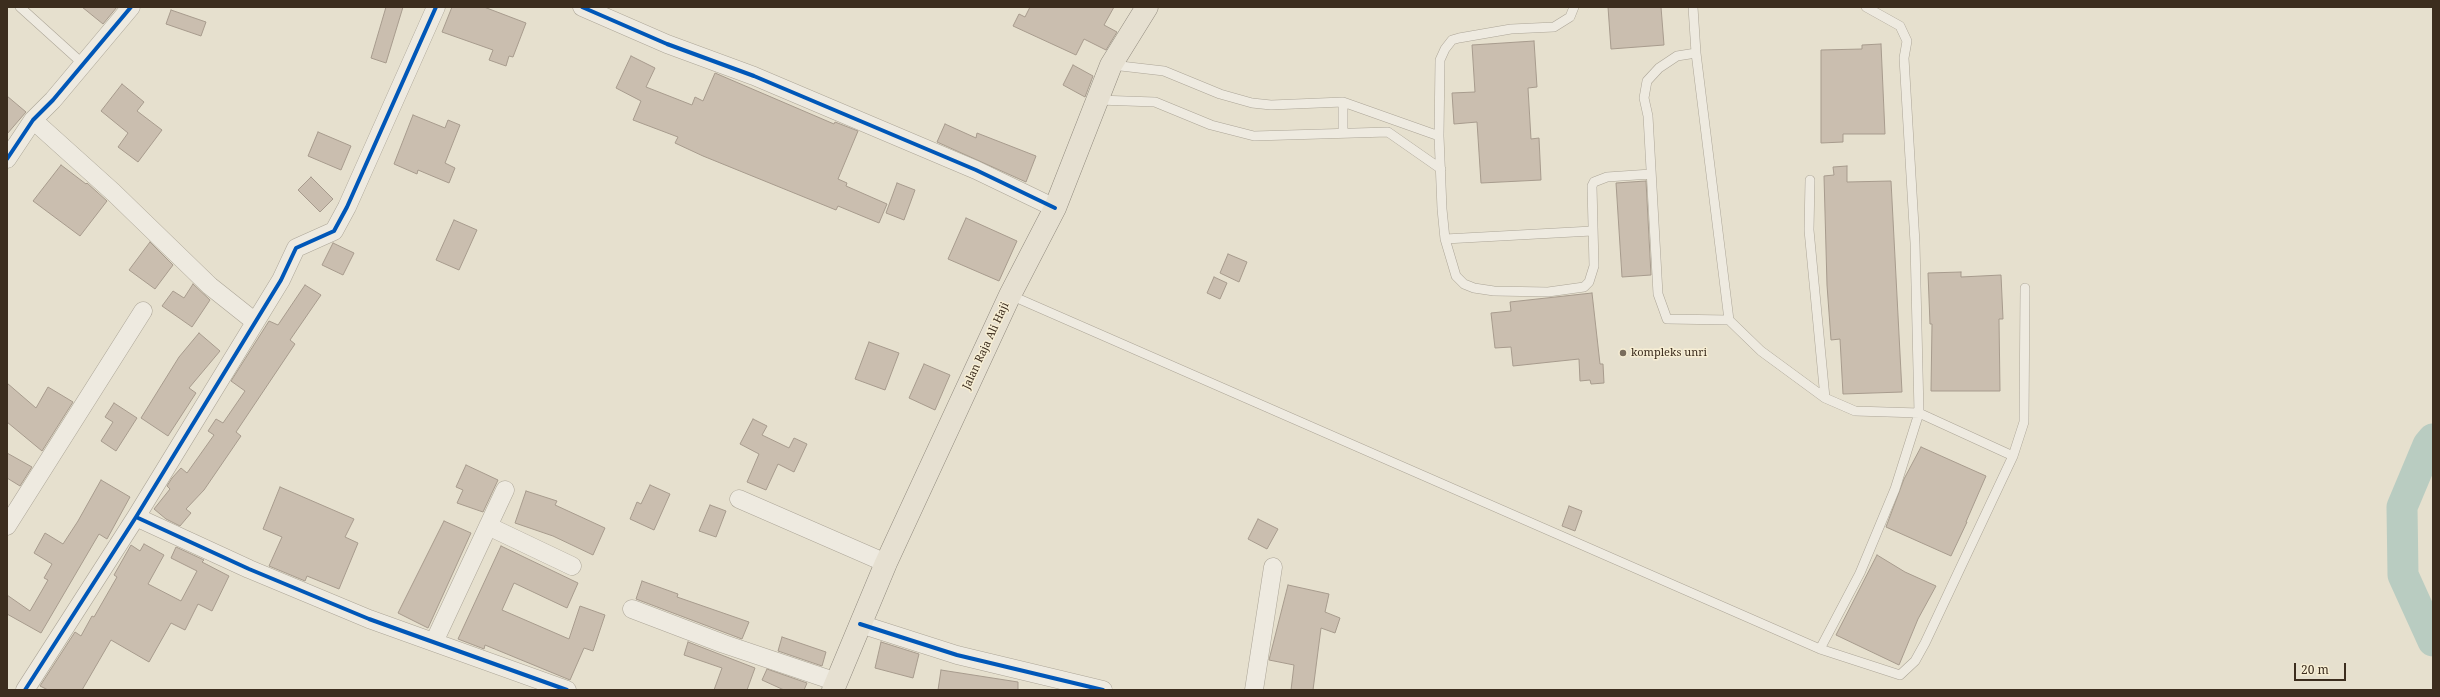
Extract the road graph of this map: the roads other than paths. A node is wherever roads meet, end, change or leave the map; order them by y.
1 (20, 7) edge
2 (131, 7) edge
3 (436, 7) edge
4 (582, 7) edge
5 (1147, 7) edge
6 (1574, 7) edge
7 (1693, 7) edge
8 (1866, 7) edge
9 (1696, 53) junction
10 (82, 64) junction
11 (1111, 65) junction
12 (1096, 100) junction
13 (1343, 102) junction
14 (33, 120) junction
15 (1344, 133) junction
16 (1439, 136) junction
17 (7, 159) edge
18 (1441, 169) junction
19 (1651, 174) junction
20 (1810, 180) dead end
21 (1055, 208) junction
22 (1592, 231) junction
23 (1445, 239) junction
24 (2025, 288) dead end
25 (1010, 295) junction
26 (143, 311) dead end
27 (1729, 320) junction
28 (254, 321) junction
29 (1825, 398) junction
30 (1919, 413) junction
31 (2013, 456) junction
32 (505, 490) dead end
33 (739, 499) dead end
34 (136, 517) junction
35 (7, 526) edge
36 (488, 526) junction
37 (886, 563) junction
38 (572, 566) dead end
39 (1273, 568) dead end
40 (632, 609) dead end
41 (860, 624) junction
42 (434, 642) junction
43 (1820, 649) junction
44 (835, 686) edge
45 (25, 690) edge
46 (567, 690) edge
47 (1103, 690) edge
48 (1254, 690) edge

1 - 10 lane
2 - 10 street
3 - 28 street
4 - 21 street
5 - 11 main road, Jalan Raja Ali Haji
6 - 16 lane
7 - 9 lane
8 - 30 lane
9 - 19 lane
9 - 27 lane
10 - 14 street
11 - 12 main road, Jalan Raja Ali Haji
11 - 13 lane
12 - 15 lane
12 - 21 main road, Jalan Raja Ali Haji
13 - 15 lane
13 - 16 lane
14 - 17 street
14 - 28 street
15 - 18 lane
16 - 18 lane
18 - 23 lane
19 - 22 lane
19 - 27 lane
20 - 29 lane
21 - 25 main road, Jalan Raja Ali Haji
22 - 23 lane
22 - 23 lane
24 - 31 lane
25 - 37 main road, Jalan Raja Ali Haji
25 - 43 lane
26 - 35 street
27 - 29 lane
28 - 34 street
29 - 30 lane
30 - 31 lane
30 - 43 lane
31 - 43 lane
32 - 36 street
33 - 37 street
34 - 42 street
34 - 45 street
36 - 38 street
36 - 42 street
37 - 41 main road, Jalan Raja Ali Haji
39 - 48 street
40 - 44 street
41 - 44 main road, Jalan Raja Ali Haji
41 - 47 street
42 - 46 street

